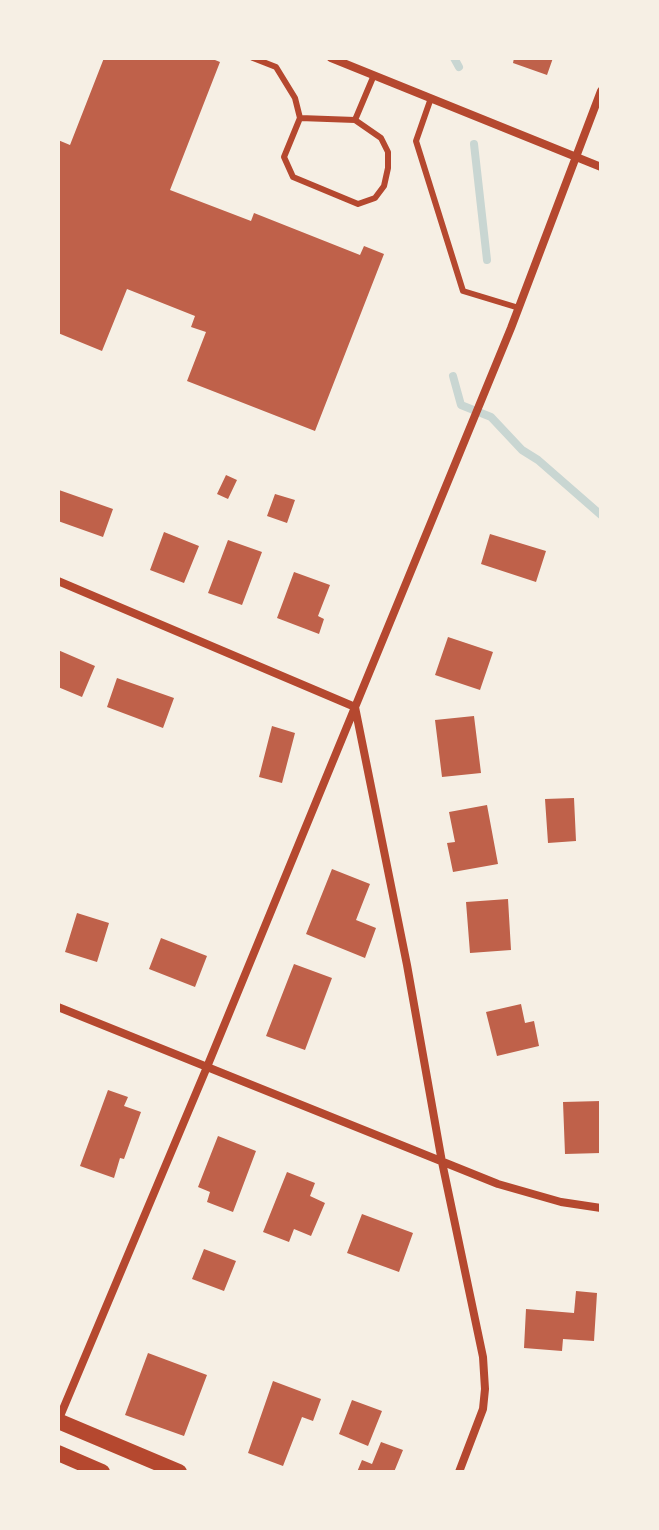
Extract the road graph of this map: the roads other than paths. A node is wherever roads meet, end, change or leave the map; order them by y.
1 (253, 58) edge
2 (331, 58) edge
3 (374, 75) junction
4 (601, 91) edge
5 (431, 98) junction
6 (300, 118) junction
7 (355, 120) junction
8 (576, 156) junction
9 (601, 167) edge
10 (519, 308) junction
11 (58, 581) edge
12 (355, 707) junction
13 (58, 1007) edge
14 (207, 1067) junction
15 (442, 1162) junction
16 (601, 1208) edge
17 (58, 1421) edge
18 (58, 1453) edge
19 (102, 1472) edge
20 (179, 1472) edge
21 (459, 1472) edge

1 - 6 lane
2 - 3 street
3 - 5 street
3 - 7 lane
4 - 8 street
5 - 8 street
5 - 10 lane
6 - 7 lane
6 - 7 lane
8 - 9 street
8 - 10 street
10 - 12 street
11 - 12 street
12 - 14 street
12 - 15 street
13 - 14 street
14 - 15 street
14 - 17 street
15 - 16 street
15 - 21 street
17 - 20 main road
18 - 19 main road

